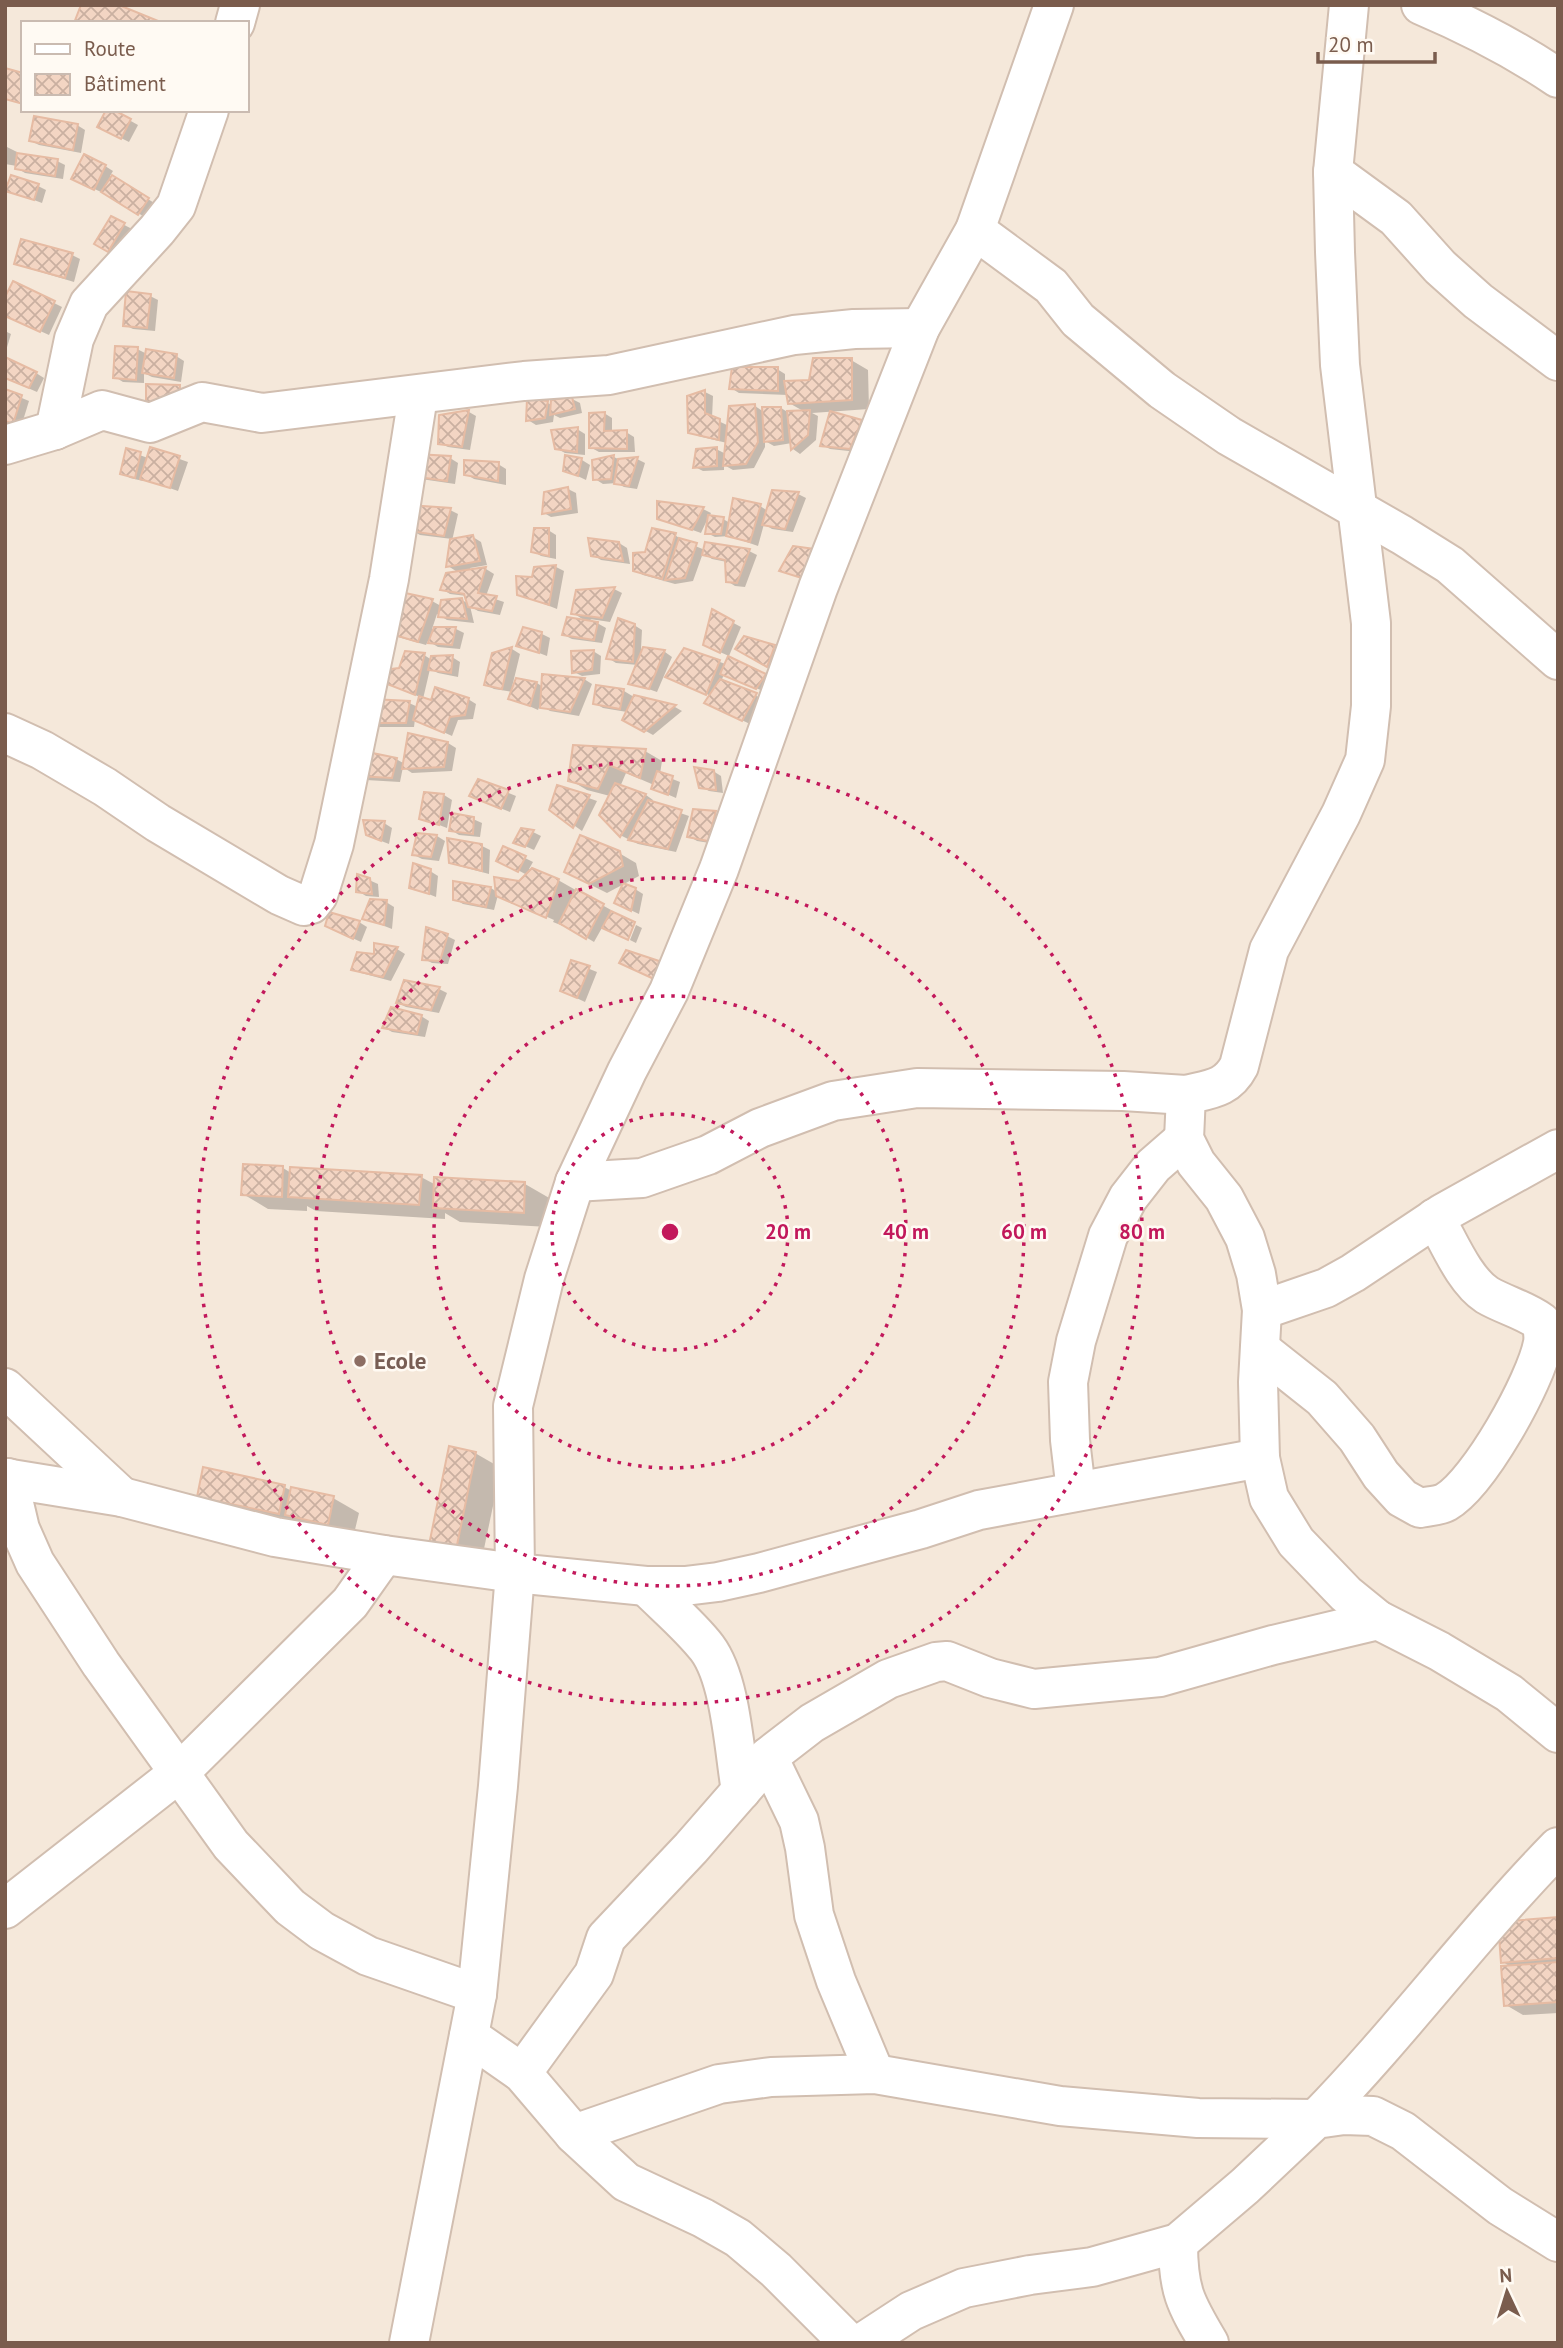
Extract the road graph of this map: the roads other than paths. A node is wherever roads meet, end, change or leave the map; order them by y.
1 (1054, 5) edge
2 (1349, 5) edge
3 (1421, 5) edge
4 (1558, 78) edge
5 (208, 112) edge
6 (1333, 172) junction
7 (975, 230) junction
8 (920, 328) junction
9 (1558, 361) edge
10 (418, 396) junction
11 (55, 430) junction
12 (5, 445) edge
13 (1358, 510) junction
14 (1558, 660) edge
15 (5, 733) edge
16 (1186, 1095) junction
17 (1184, 1139) junction
18 (1558, 1149) edge
19 (575, 1182) junction
20 (1435, 1218) junction
21 (1262, 1310) junction
22 (1260, 1349) junction
23 (5, 1388) edge
24 (1260, 1458) junction
25 (7, 1478) edge
26 (1076, 1491) junction
27 (122, 1497) junction
28 (384, 1555) junction
29 (515, 1573) junction
30 (646, 1586) junction
31 (1378, 1620) junction
32 (1558, 1733) edge
33 (768, 1757) junction
34 (180, 1772) junction
35 (741, 1791) junction
36 (1558, 1847) edge
37 (5, 1909) edge
38 (477, 1994) junction
39 (468, 2036) junction
40 (522, 2073) junction
41 (875, 2074) junction
42 (1316, 2119) junction
43 (574, 2134) junction
44 (1558, 2242) edge
45 (1178, 2243) junction
46 (409, 2343) edge
47 (849, 2343) edge
48 (862, 2343) edge
49 (1209, 2343) edge

1 - 7 street
2 - 6 street
3 - 4 street
5 - 11 street
6 - 9 street
6 - 13 street
7 - 8 street
7 - 13 street
8 - 10 street
8 - 19 street
10 - 11 street
10 - 15 street
11 - 12 street
13 - 14 street
13 - 16 street
16 - 17 street
16 - 19 street
17 - 21 street
17 - 26 street
18 - 20 street
19 - 29 street
20 - 21 street
20 - 22 street
21 - 22 street
22 - 24 street
23 - 27 street
24 - 26 street
24 - 31 street
25 - 27 street
25 - 34 street
26 - 30 street
27 - 28 street
28 - 29 street
28 - 34 street
29 - 30 street
29 - 38 street
30 - 35 street
31 - 32 street
31 - 33 street
33 - 35 street
33 - 41 street
34 - 37 street
34 - 38 street
35 - 40 street
36 - 42 street
38 - 39 street
39 - 40 street
39 - 46 street
40 - 43 street
41 - 42 street
41 - 43 street
42 - 44 street
42 - 45 street
43 - 47 street
45 - 48 street
45 - 49 street

